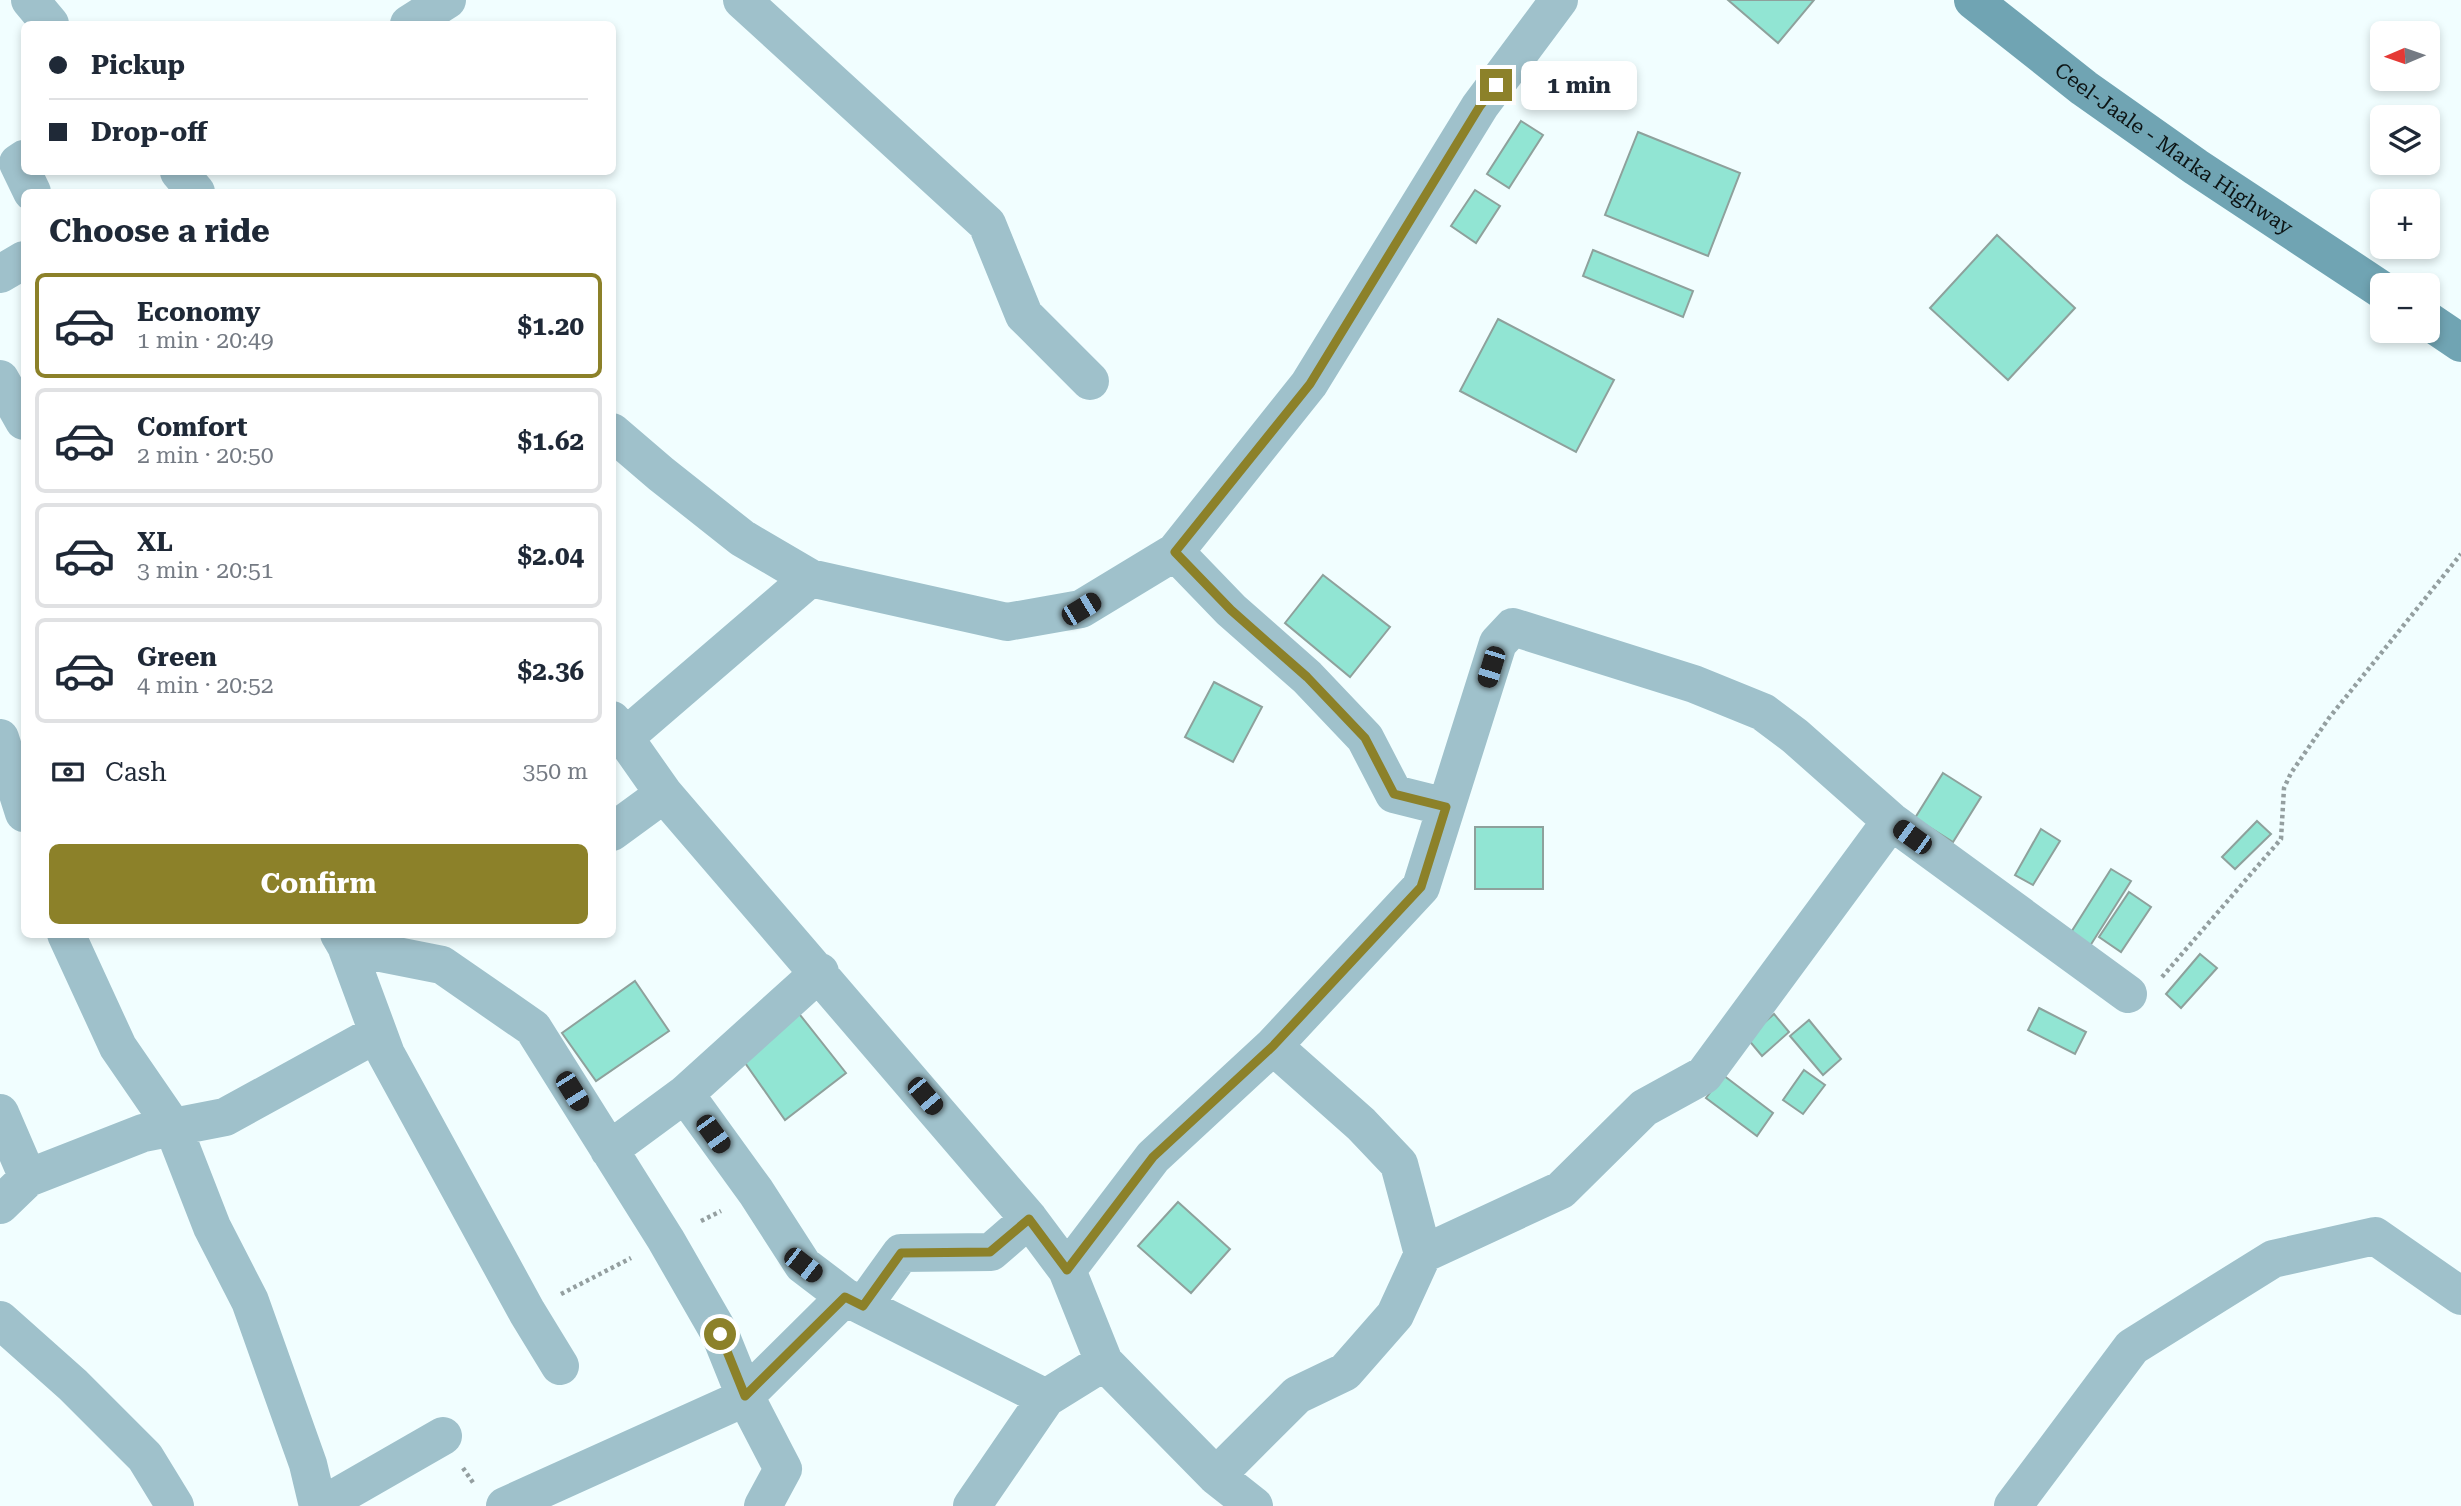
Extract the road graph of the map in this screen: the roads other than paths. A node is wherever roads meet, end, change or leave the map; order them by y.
1 (30, 0) edge
2 (447, 0) edge
3 (742, 0) edge
4 (1559, 0) edge
5 (1973, 0) edge
6 (48, 21) edge
7 (414, 21) edge
8 (21, 262) edge
9 (0, 274) edge
10 (2370, 282) edge
11 (2440, 328) edge
12 (2461, 342) edge
13 (0, 379) edge
14 (1090, 381) dead end
15 (21, 416) edge
16 (616, 435) edge
17 (1175, 552) junction
18 (810, 578) junction
19 (619, 729) edge
20 (6, 736) edge
21 (664, 794) junction
22 (21, 800) edge
23 (1446, 807) junction
24 (1891, 821) junction
25 (616, 829) edge
26 (68, 938) edge
27 (342, 940) edge
28 (449, 950) edge
29 (820, 972) junction
30 (2128, 994) road end
31 (378, 1033) junction
32 (1273, 1046) junction
33 (685, 1094) junction
34 (0, 1112) edge
35 (173, 1127) junction
36 (608, 1150) junction
37 (28, 1178) junction
38 (0, 1205) edge
39 (1029, 1219) junction
40 (1423, 1254) junction
41 (1067, 1270) junction
42 (2461, 1296) edge
43 (854, 1302) junction
44 (0, 1320) edge
45 (1104, 1362) junction
46 (560, 1366) dead end
47 (745, 1396) junction
48 (1046, 1398) junction
49 (443, 1436) dead end
50 (1216, 1476) junction
51 (175, 1506) edge
52 (319, 1506) edge
53 (505, 1506) edge
54 (763, 1506) edge
55 (972, 1506) edge
56 (1254, 1506) edge
57 (2013, 1506) edge

1 - 6 street
2 - 7 street
3 - 14 street
4 - 17 street
5 - 10 street, Ceel-Jaale - Marka Highway
8 - 9 street
11 - 12 street
13 - 15 street
16 - 18 street
17 - 18 street
17 - 23 street
18 - 19 street
19 - 21 street
20 - 22 street
21 - 25 street
21 - 29 street
23 - 24 street
23 - 32 street
24 - 30 street
24 - 40 street
26 - 35 street
27 - 28 street
27 - 31 street
28 - 36 street
29 - 33 street
29 - 39 street
31 - 35 street
31 - 46 street
32 - 40 street
32 - 41 street
33 - 36 street
33 - 43 street
34 - 37 street
35 - 37 street
35 - 52 street
36 - 47 street
37 - 38 street
39 - 41 street
39 - 43 street
40 - 50 street
41 - 45 street
42 - 57 street
43 - 47 street
43 - 48 street
44 - 51 street
45 - 48 street
45 - 50 street
47 - 53 street
47 - 54 street
48 - 55 street
49 - 52 street
50 - 56 street

